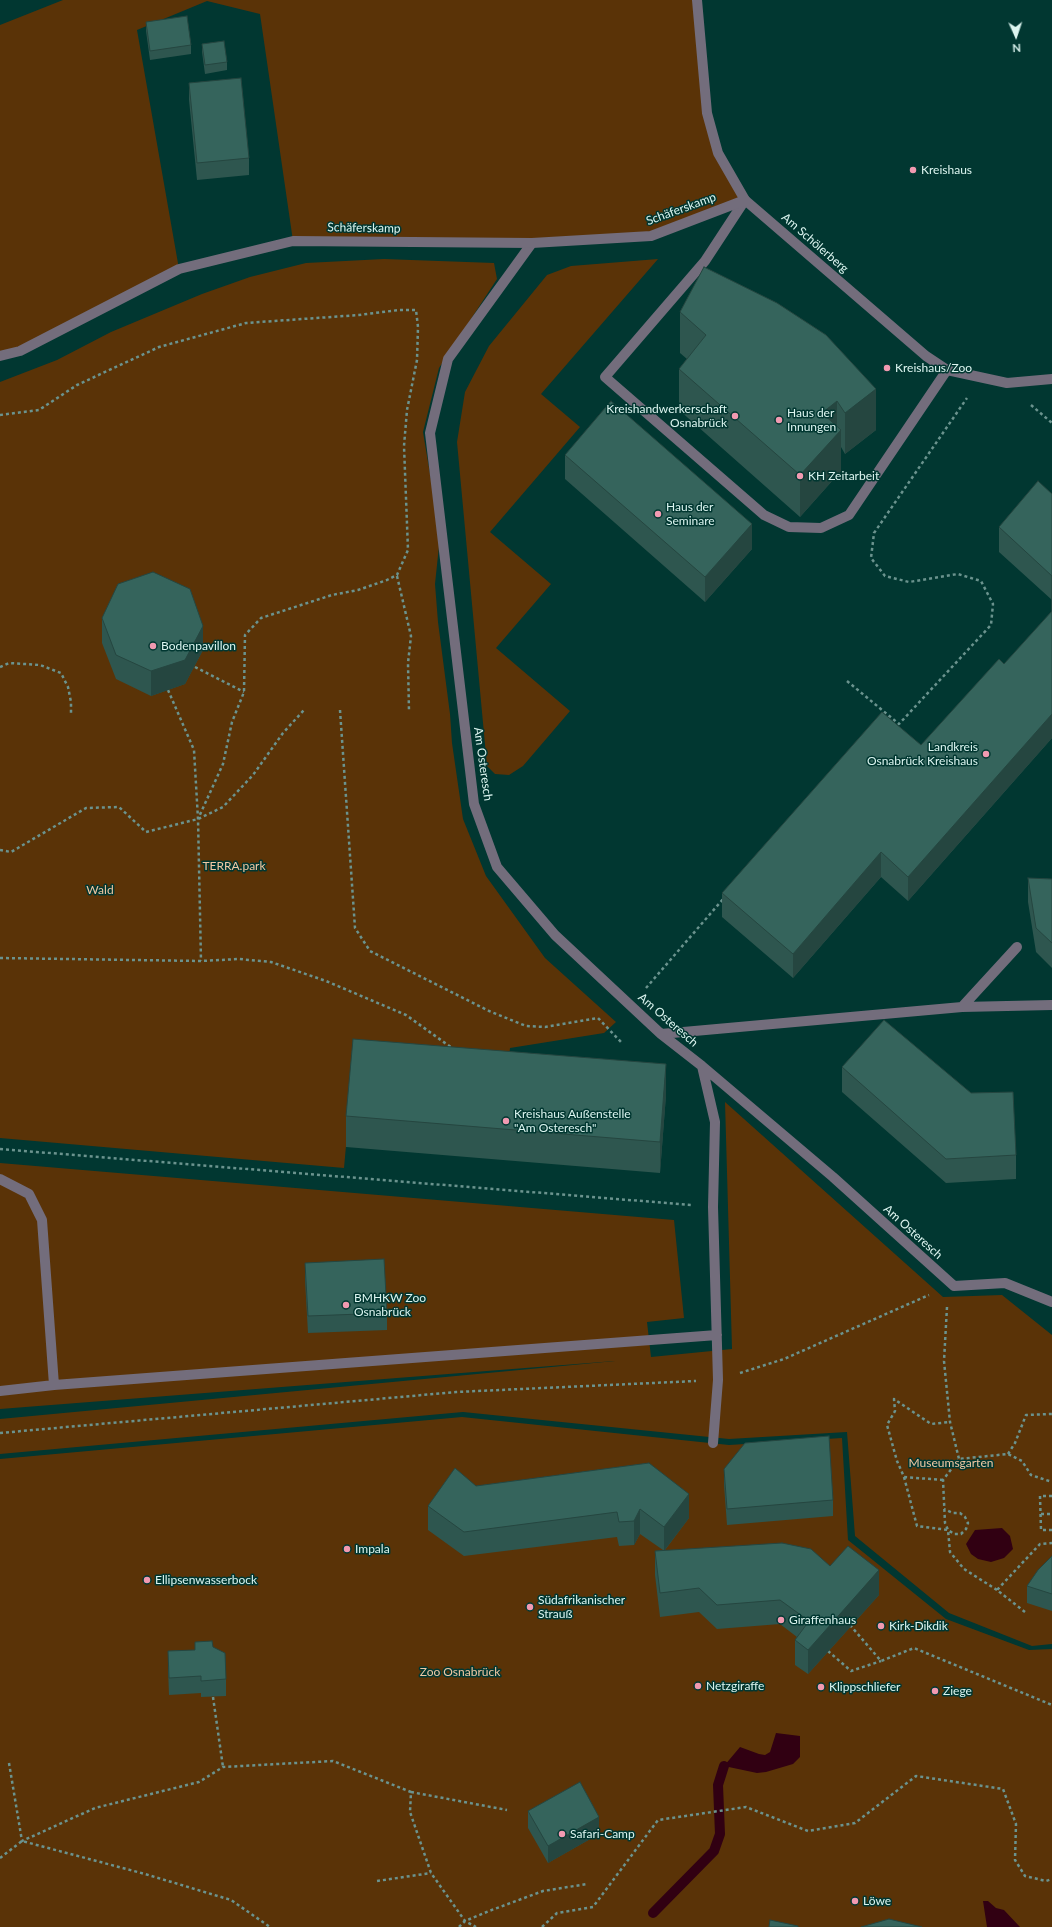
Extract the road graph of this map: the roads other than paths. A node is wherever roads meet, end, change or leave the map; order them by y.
1 (697, 0) edge
2 (745, 200) junction
3 (532, 243) junction
4 (0, 356) edge
5 (947, 370) junction
6 (1052, 379) edge
7 (1016, 947) dead end
8 (1052, 1005) edge
9 (962, 1007) junction
10 (661, 1034) junction
11 (702, 1066) junction
12 (0, 1179) edge
13 (1052, 1302) edge
14 (717, 1335) junction
15 (54, 1385) junction
16 (0, 1391) edge
17 (713, 1443) dead end

1 - 2 street, Am Schölerberg
2 - 3 street, Schäferskamp
2 - 5 street, Am Schölerberg
2 - 5 street
3 - 4 street, Schäferskamp
3 - 10 street, Am Osteresch
5 - 6 street, Am Schölerberg
7 - 9 street
8 - 9 street
9 - 10 street
10 - 11 street, Am Osteresch
11 - 13 street, Am Osteresch
11 - 14 street
12 - 15 street
14 - 15 street
14 - 17 street
15 - 16 street

